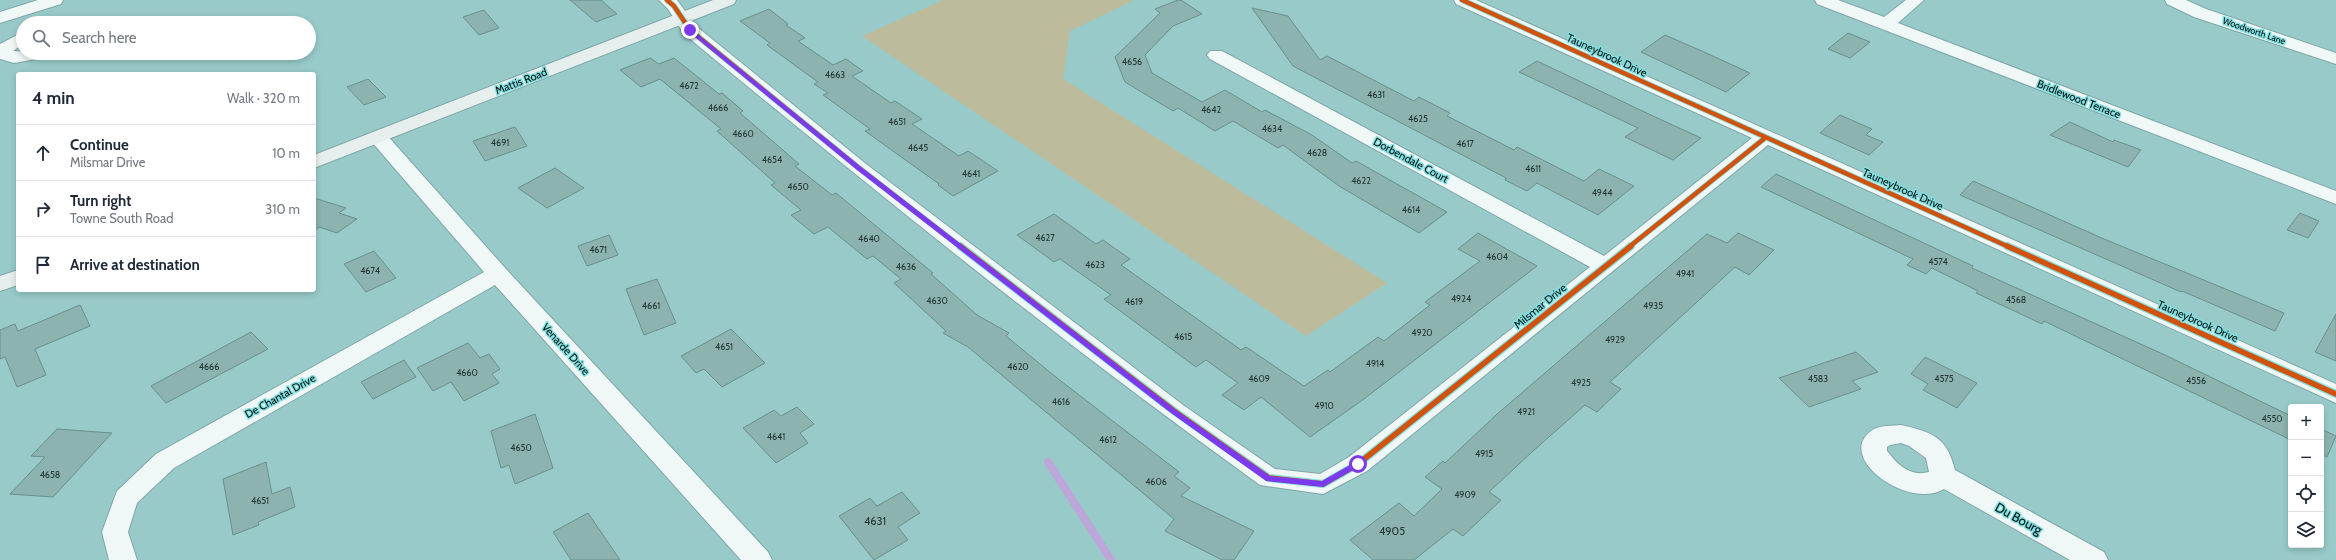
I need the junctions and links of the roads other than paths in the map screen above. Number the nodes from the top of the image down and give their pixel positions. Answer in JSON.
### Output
{"nodes":[{"id":1,"x":55,"y":0,"type":"edge"},
{"id":2,"x":667,"y":0,"type":"edge"},
{"id":3,"x":728,"y":0,"type":"edge"},
{"id":4,"x":1462,"y":0,"type":"edge"},
{"id":5,"x":1823,"y":0,"type":"edge"},
{"id":6,"x":1916,"y":0,"type":"edge"},
{"id":7,"x":2173,"y":0,"type":"edge"},
{"id":8,"x":6,"y":16,"type":"edge"},
{"id":9,"x":683,"y":18,"type":"junction"},
{"id":10,"x":16,"y":22,"type":"edge"},
{"id":11,"x":1886,"y":24,"type":"junction"},
{"id":12,"x":16,"y":40,"type":"edge"},
{"id":13,"x":1216,"y":55,"type":"dead end"},
{"id":14,"x":16,"y":58,"type":"edge"},
{"id":15,"x":2336,"y":59,"type":"edge"},
{"id":16,"x":378,"y":136,"type":"junction"},
{"id":17,"x":1765,"y":138,"type":"junction"},
{"id":18,"x":316,"y":161,"type":"edge"},
{"id":19,"x":2336,"y":198,"type":"edge"},
{"id":20,"x":1606,"y":266,"type":"junction"},
{"id":21,"x":498,"y":274,"type":"junction"},
{"id":22,"x":16,"y":278,"type":"edge"},
{"id":23,"x":0,"y":284,"type":"edge"},
{"id":24,"x":2336,"y":394,"type":"edge"},
{"id":25,"x":1943,"y":476,"type":"dead end"},
{"id":26,"x":123,"y":560,"type":"edge"},
{"id":27,"x":758,"y":560,"type":"edge"},
{"id":28,"x":2094,"y":560,"type":"edge"}],
"edges":[{"from":1,"to":8,"type":"street"},
{"from":2,"to":9,"type":"street"},
{"from":3,"to":9,"type":"main road","name":"Mattis Road"},
{"from":4,"to":17,"type":"street","name":"Tauneybrook Drive"},
{"from":5,"to":11,"type":"street","name":"Bridlewood Terrace"},
{"from":6,"to":11,"type":"street"},
{"from":7,"to":15,"type":"street","name":"Woodworth Lane"},
{"from":8,"to":10,"type":"street"},
{"from":9,"to":16,"type":"main road","name":"Mattis Road"},
{"from":9,"to":20,"type":"street","name":"Milsmar Drive"},
{"from":11,"to":19,"type":"street","name":"Bridlewood Terrace"},
{"from":12,"to":14,"type":"street"},
{"from":13,"to":20,"type":"street","name":"Dorbendale Court"},
{"from":16,"to":18,"type":"main road","name":"Mattis Road"},
{"from":16,"to":21,"type":"street","name":"Venarde Drive"},
{"from":17,"to":20,"type":"street","name":"Milsmar Drive"},
{"from":17,"to":24,"type":"street","name":"Tauneybrook Drive"},
{"from":21,"to":26,"type":"street","name":"De Chantal Drive"},
{"from":21,"to":27,"type":"street","name":"Venarde Drive"},
{"from":22,"to":23,"type":"main road"},
{"from":25,"to":28,"type":"street","name":"Du Bourg"}]}
